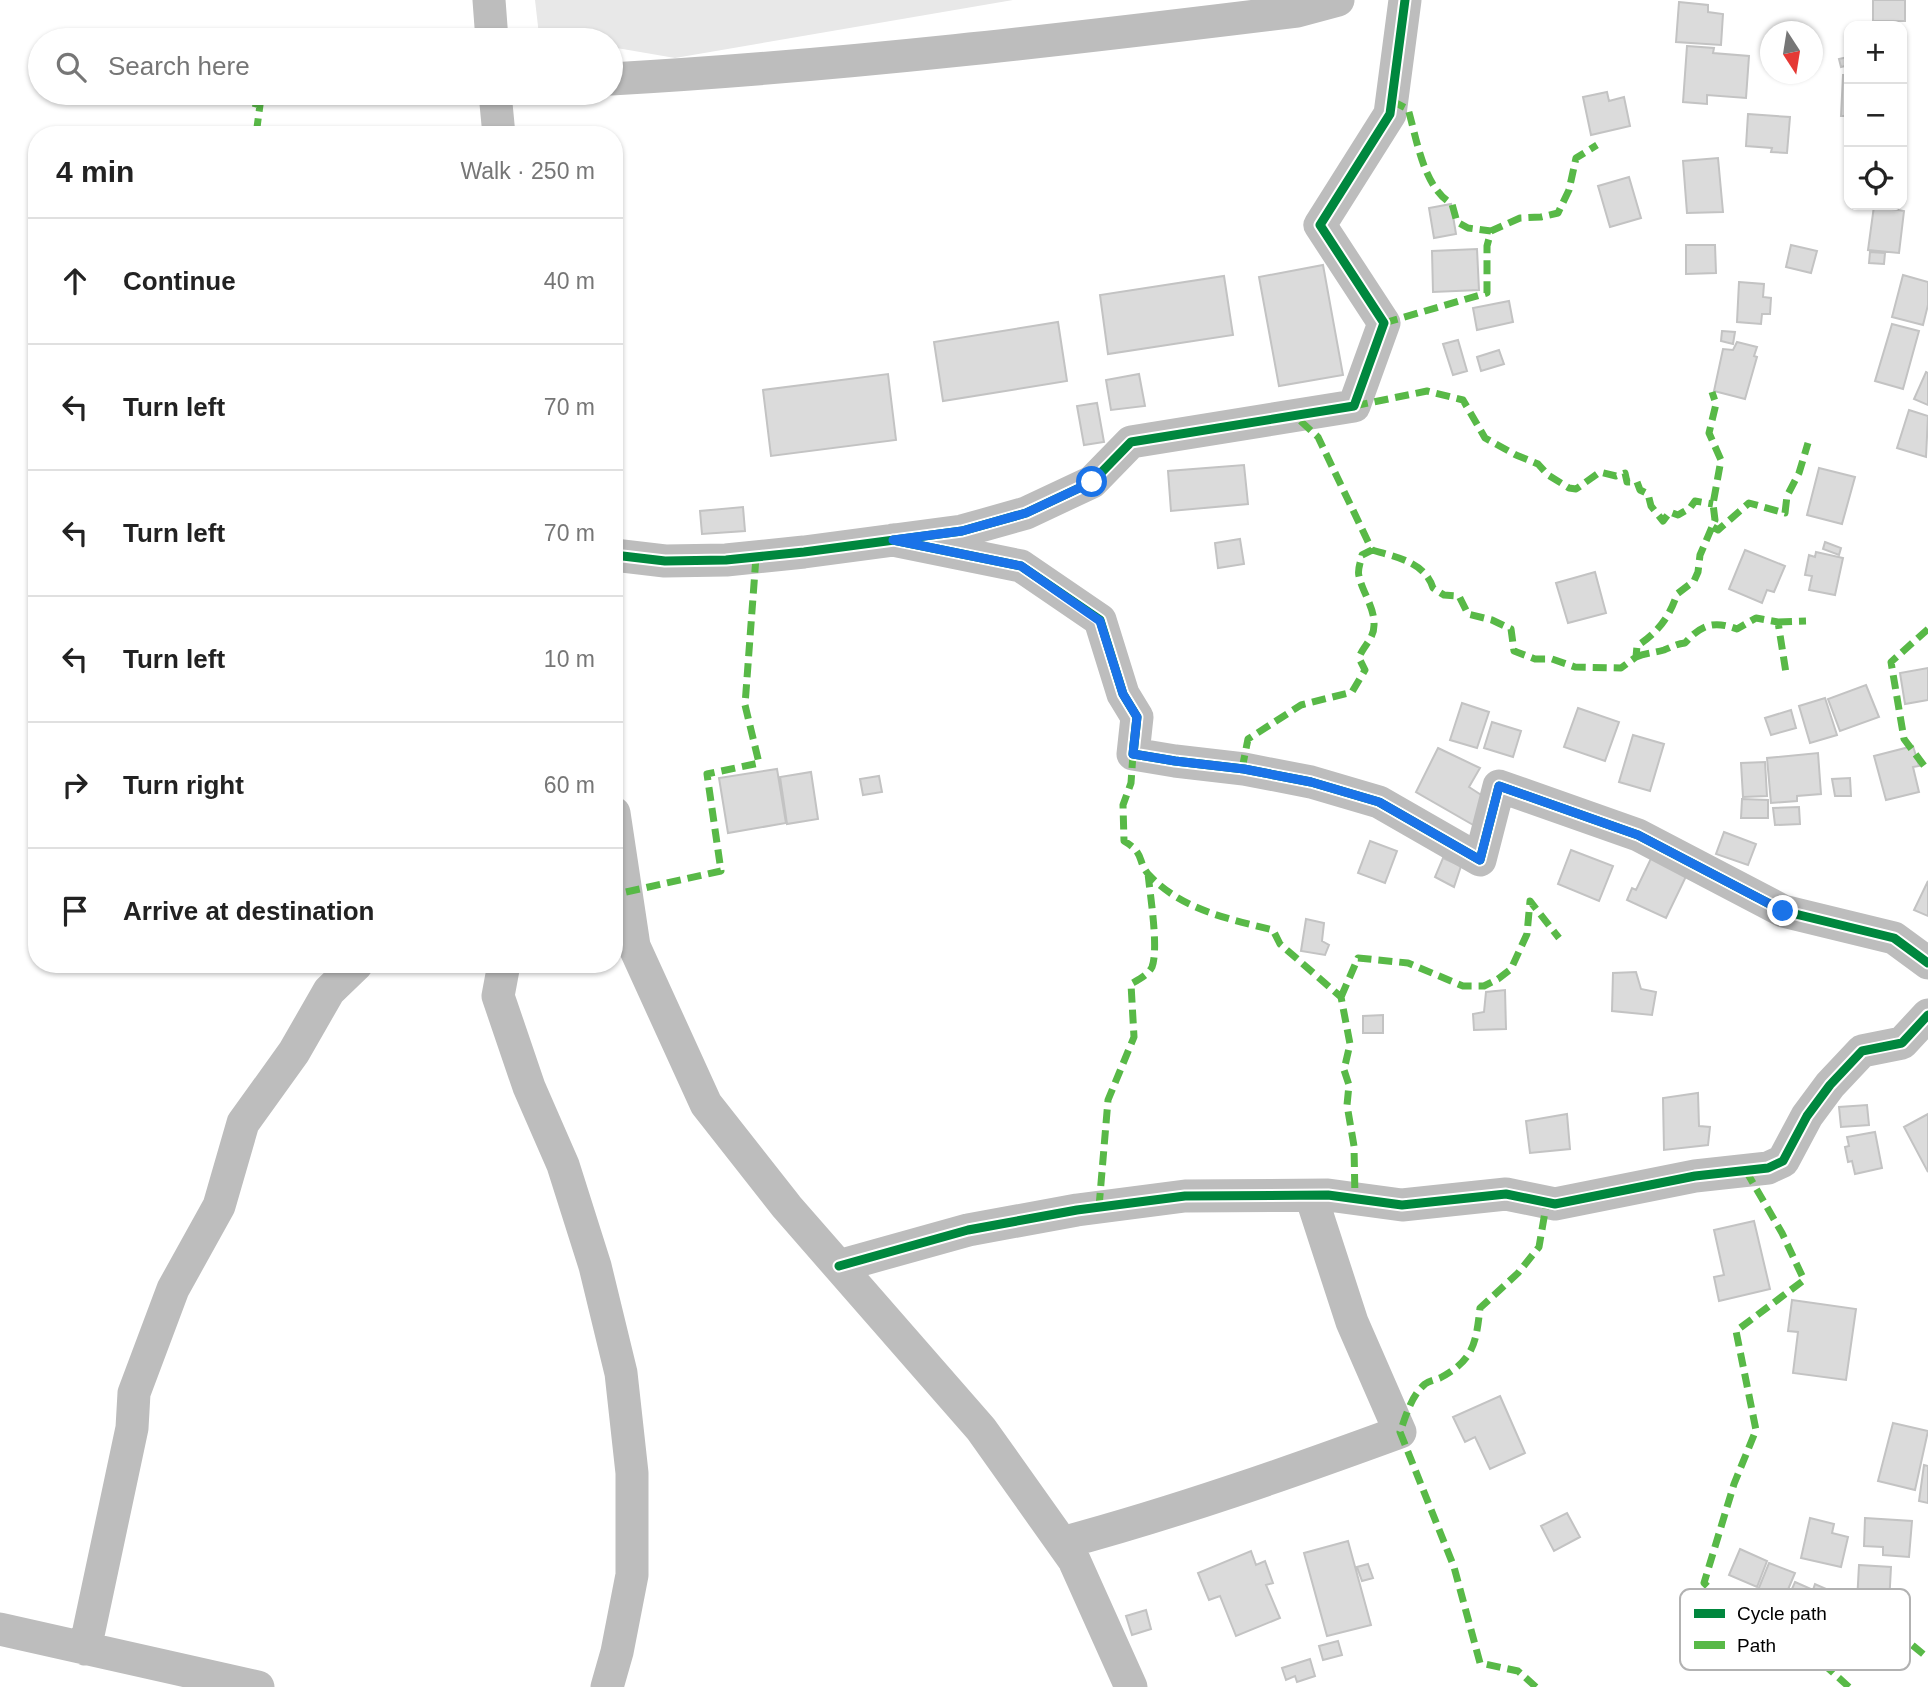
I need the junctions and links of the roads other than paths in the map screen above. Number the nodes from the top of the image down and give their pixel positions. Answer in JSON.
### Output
{"nodes":[{"id":1,"x":489,"y":0,"type":"edge"},
{"id":2,"x":1338,"y":0,"type":"edge"},
{"id":3,"x":1405,"y":0,"type":"edge"},
{"id":4,"x":491,"y":28,"type":"edge"},
{"id":5,"x":623,"y":78,"type":"edge"},
{"id":6,"x":496,"y":105,"type":"edge"},
{"id":7,"x":498,"y":126,"type":"edge"},
{"id":8,"x":893,"y":540,"type":"junction"},
{"id":9,"x":623,"y":556,"type":"edge"},
{"id":10,"x":623,"y":873,"type":"edge"},
{"id":11,"x":1928,"y":963,"type":"edge"},
{"id":12,"x":348,"y":973,"type":"edge"},
{"id":13,"x":502,"y":973,"type":"edge"},
{"id":14,"x":1928,"y":1015,"type":"edge"},
{"id":15,"x":1311,"y":1195,"type":"junction"},
{"id":16,"x":839,"y":1266,"type":"junction"},
{"id":17,"x":1062,"y":1543,"type":"junction"},
{"id":18,"x":0,"y":1629,"type":"edge"},
{"id":19,"x":85,"y":1649,"type":"junction"},
{"id":20,"x":258,"y":1687,"type":"edge"},
{"id":21,"x":607,"y":1687,"type":"edge"},
{"id":22,"x":1130,"y":1687,"type":"edge"}],
"edges":[{"from":1,"to":4,"type":"street"},
{"from":2,"to":5,"type":"street"},
{"from":3,"to":8,"type":"street"},
{"from":6,"to":7,"type":"street"},
{"from":8,"to":9,"type":"street"},
{"from":8,"to":11,"type":"street"},
{"from":10,"to":16,"type":"street"},
{"from":12,"to":19,"type":"street"},
{"from":13,"to":21,"type":"street"},
{"from":14,"to":15,"type":"street"},
{"from":15,"to":16,"type":"street"},
{"from":15,"to":17,"type":"street"},
{"from":16,"to":17,"type":"street"},
{"from":17,"to":22,"type":"street"},
{"from":18,"to":19,"type":"street"},
{"from":19,"to":20,"type":"street"}]}
